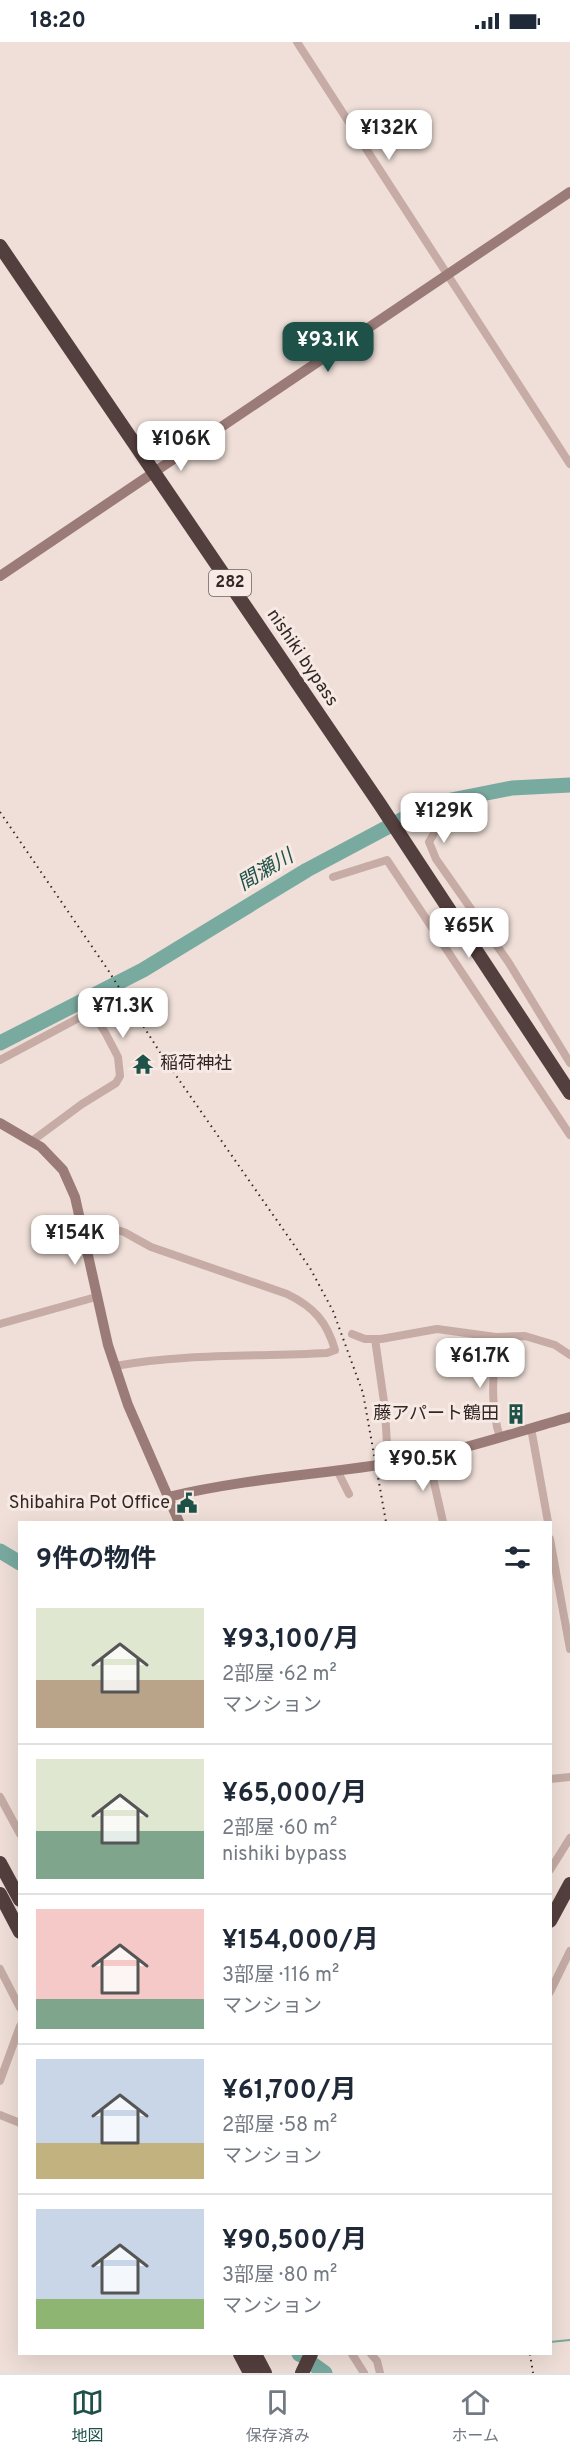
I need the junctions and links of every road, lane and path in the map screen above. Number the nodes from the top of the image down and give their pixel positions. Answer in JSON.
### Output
{"nodes":[{"id":1,"x":297,"y":42,"type":"edge"},
{"id":2,"x":570,"y":192,"type":"edge"},
{"id":3,"x":0,"y":246,"type":"edge"},
{"id":4,"x":447,"y":275,"type":"junction"},
{"id":5,"x":570,"y":464,"type":"edge"},
{"id":6,"x":154,"y":473,"type":"junction"},
{"id":7,"x":0,"y":576,"type":"edge"},
{"id":8,"x":444,"y":816,"type":"dead end"},
{"id":9,"x":333,"y":878,"type":"dead end"},
{"id":10,"x":0,"y":1060,"type":"edge"},
{"id":11,"x":570,"y":1063,"type":"edge"},
{"id":12,"x":570,"y":1093,"type":"edge"},
{"id":13,"x":0,"y":1123,"type":"edge"},
{"id":14,"x":570,"y":1135,"type":"edge"},
{"id":15,"x":32,"y":1141,"type":"junction"},
{"id":16,"x":80,"y":1219,"type":"junction"},
{"id":17,"x":96,"y":1297,"type":"junction"},
{"id":18,"x":0,"y":1324,"type":"edge"},
{"id":19,"x":352,"y":1334,"type":"dead end"},
{"id":20,"x":496,"y":1337,"type":"junction"},
{"id":21,"x":375,"y":1339,"type":"junction"},
{"id":22,"x":570,"y":1355,"type":"edge"},
{"id":23,"x":115,"y":1366,"type":"junction"},
{"id":24,"x":570,"y":1417,"type":"edge"},
{"id":25,"x":531,"y":1428,"type":"junction"},
{"id":26,"x":500,"y":1437,"type":"junction"},
{"id":27,"x":428,"y":1456,"type":"junction"},
{"id":28,"x":388,"y":1463,"type":"junction"},
{"id":29,"x":337,"y":1470,"type":"junction"},
{"id":30,"x":349,"y":1494,"type":"dead end"},
{"id":31,"x":168,"y":1497,"type":"junction"},
{"id":32,"x":179,"y":1521,"type":"edge"},
{"id":33,"x":443,"y":1521,"type":"edge"},
{"id":34,"x":548,"y":1521,"type":"edge"},
{"id":35,"x":552,"y":1550,"type":"edge"},
{"id":36,"x":570,"y":1649,"type":"edge"},
{"id":37,"x":570,"y":1777,"type":"edge"},
{"id":38,"x":552,"y":1779,"type":"edge"},
{"id":39,"x":0,"y":1797,"type":"edge"},
{"id":40,"x":18,"y":1830,"type":"edge"},
{"id":41,"x":570,"y":1838,"type":"edge"},
{"id":42,"x":0,"y":1863,"type":"edge"},
{"id":43,"x":552,"y":1867,"type":"edge"},
{"id":44,"x":570,"y":1884,"type":"edge"},
{"id":45,"x":0,"y":1894,"type":"edge"},
{"id":46,"x":18,"y":1896,"type":"edge"},
{"id":47,"x":552,"y":1917,"type":"edge"},
{"id":48,"x":18,"y":1928,"type":"edge"},
{"id":49,"x":570,"y":1951,"type":"edge"},
{"id":50,"x":0,"y":1969,"type":"edge"},
{"id":51,"x":552,"y":1988,"type":"edge"},
{"id":52,"x":18,"y":2004,"type":"edge"},
{"id":53,"x":18,"y":2031,"type":"edge"},
{"id":54,"x":0,"y":2047,"type":"edge"},
{"id":55,"x":10,"y":2051,"type":"junction"},
{"id":56,"x":0,"y":2081,"type":"edge"},
{"id":57,"x":0,"y":2115,"type":"edge"},
{"id":58,"x":18,"y":2122,"type":"edge"},
{"id":59,"x":241,"y":2355,"type":"edge"},
{"id":60,"x":256,"y":2355,"type":"edge"},
{"id":61,"x":311,"y":2355,"type":"edge"},
{"id":62,"x":353,"y":2355,"type":"edge"},
{"id":63,"x":372,"y":2355,"type":"edge"},
{"id":64,"x":250,"y":2373,"type":"edge"},
{"id":65,"x":265,"y":2373,"type":"edge"},
{"id":66,"x":302,"y":2373,"type":"edge"},
{"id":67,"x":364,"y":2373,"type":"edge"},
{"id":68,"x":380,"y":2373,"type":"edge"}],
"edges":[{"from":1,"to":4,"type":"street"},
{"from":2,"to":4,"type":"street"},
{"from":3,"to":6,"type":"highway","name":"nishiki bypass","number":"282"},
{"from":4,"to":5,"type":"street"},
{"from":4,"to":6,"type":"street"},
{"from":6,"to":7,"type":"street"},
{"from":6,"to":12,"type":"highway","name":"nishiki bypass","number":"282"},
{"from":8,"to":11,"type":"street"},
{"from":9,"to":14,"type":"street"},
{"from":10,"to":15,"type":"street"},
{"from":13,"to":15,"type":"street"},
{"from":15,"to":16,"type":"street"},
{"from":16,"to":17,"type":"street"},
{"from":16,"to":23,"type":"street"},
{"from":17,"to":18,"type":"street"},
{"from":17,"to":23,"type":"street"},
{"from":19,"to":21,"type":"street"},
{"from":20,"to":21,"type":"street"},
{"from":20,"to":22,"type":"street"},
{"from":20,"to":26,"type":"street"},
{"from":21,"to":28,"type":"street"},
{"from":23,"to":31,"type":"street"},
{"from":24,"to":25,"type":"street"},
{"from":25,"to":26,"type":"street"},
{"from":25,"to":34,"type":"street"},
{"from":26,"to":27,"type":"street"},
{"from":27,"to":28,"type":"street"},
{"from":27,"to":33,"type":"street"},
{"from":28,"to":29,"type":"street"},
{"from":29,"to":30,"type":"street"},
{"from":29,"to":31,"type":"street"},
{"from":31,"to":32,"type":"street"},
{"from":35,"to":36,"type":"street"},
{"from":37,"to":38,"type":"street"},
{"from":39,"to":40,"type":"street"},
{"from":41,"to":43,"type":"street"},
{"from":42,"to":46,"type":"highway"},
{"from":44,"to":47,"type":"highway"},
{"from":45,"to":48,"type":"highway"},
{"from":49,"to":51,"type":"street"},
{"from":50,"to":52,"type":"street"},
{"from":53,"to":55,"type":"street"},
{"from":54,"to":55,"type":"street"},
{"from":55,"to":56,"type":"street"},
{"from":57,"to":58,"type":"street"},
{"from":59,"to":64,"type":"highway"},
{"from":60,"to":65,"type":"highway"},
{"from":61,"to":66,"type":"highway"},
{"from":62,"to":67,"type":"street"},
{"from":63,"to":68,"type":"street"}]}
